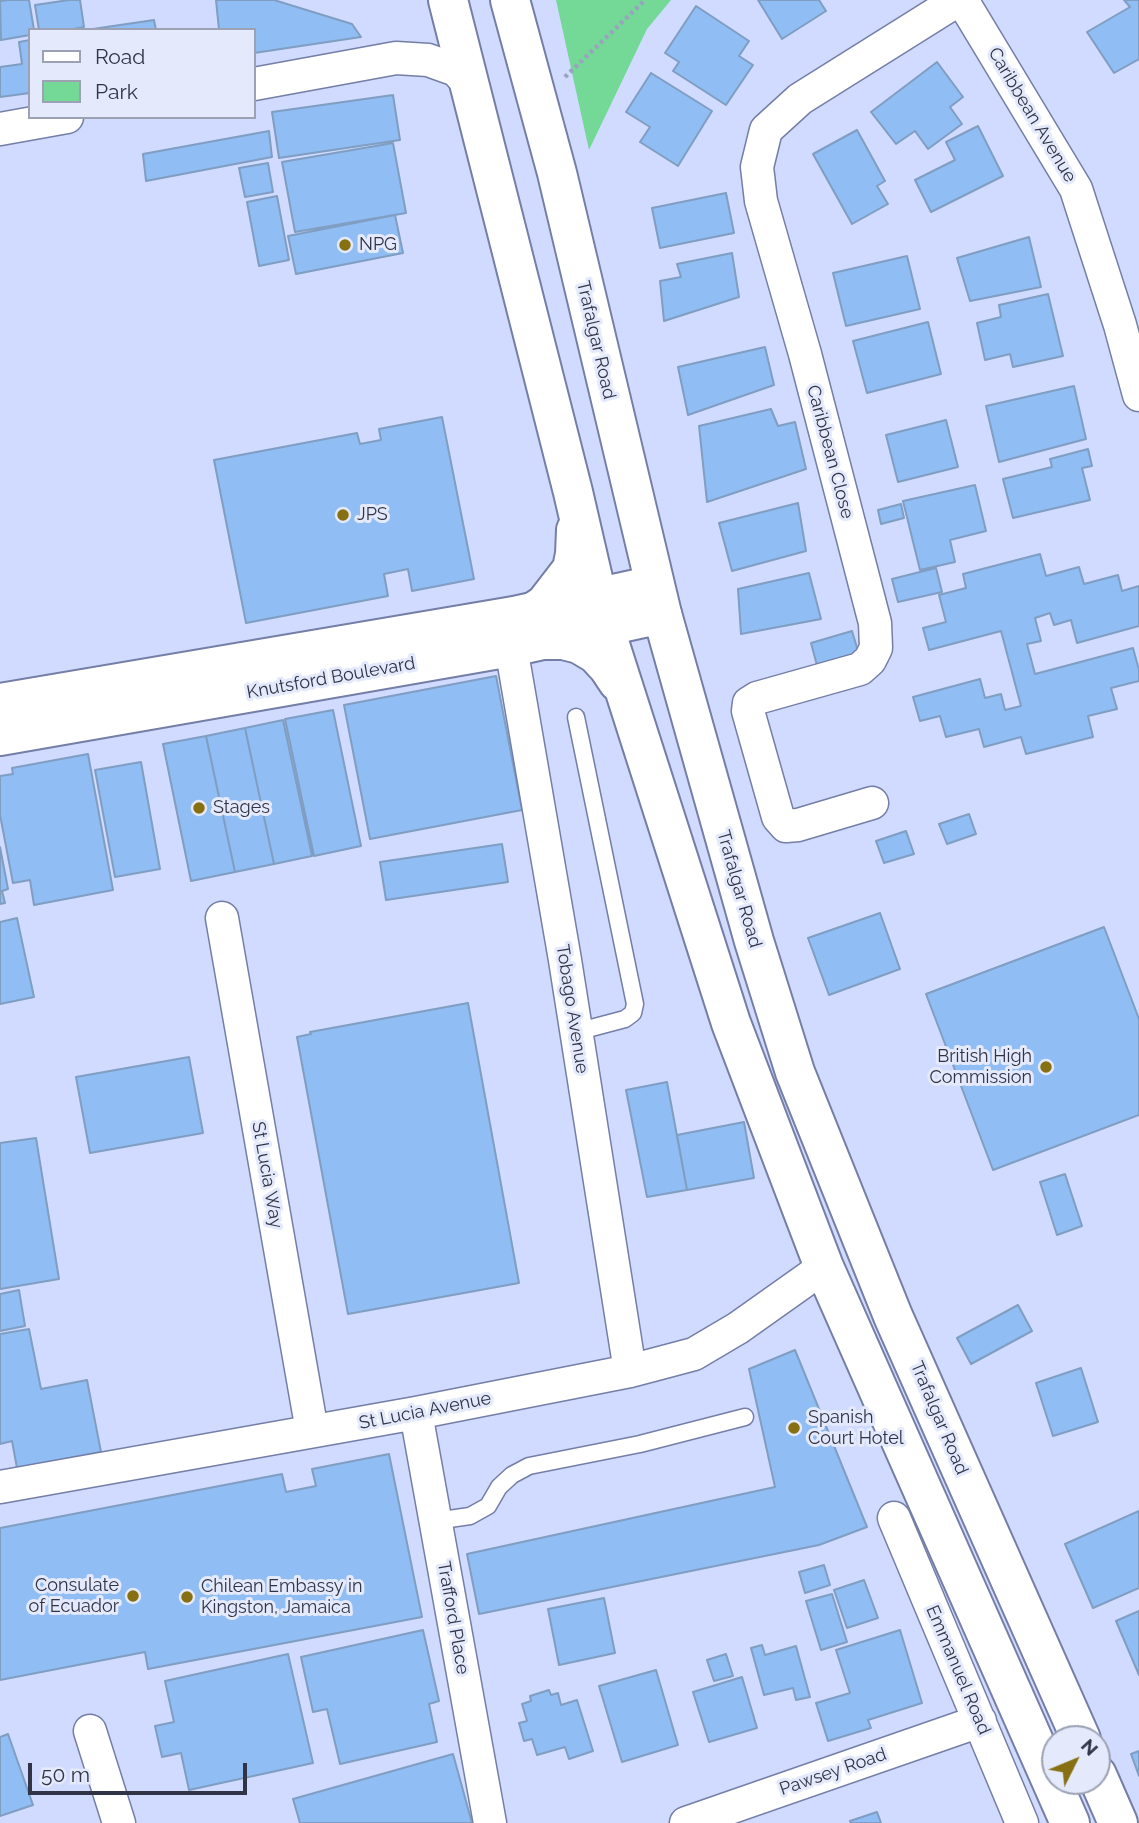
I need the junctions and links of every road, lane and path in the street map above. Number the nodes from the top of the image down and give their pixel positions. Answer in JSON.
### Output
{"nodes":[{"id":1,"x":448,"y":0,"type":"edge"},
{"id":2,"x":510,"y":0,"type":"edge"},
{"id":3,"x":645,"y":0,"type":"edge"},
{"id":4,"x":960,"y":0,"type":"edge"},
{"id":5,"x":256,"y":84,"type":"edge"},
{"id":6,"x":470,"y":84,"type":"junction"},
{"id":7,"x":537,"y":100,"type":"junction"},
{"id":8,"x":56,"y":119,"type":"edge"},
{"id":9,"x":0,"y":129,"type":"edge"},
{"id":10,"x":1139,"y":395,"type":"edge"},
{"id":11,"x":573,"y":492,"type":"junction"},
{"id":12,"x":658,"y":599,"type":"junction"},
{"id":13,"x":600,"y":613,"type":"junction"},
{"id":14,"x":528,"y":633,"type":"junction"},
{"id":15,"x":623,"y":693,"type":"junction"},
{"id":16,"x":0,"y":703,"type":"edge"},
{"id":17,"x":576,"y":717,"type":"dead end"},
{"id":18,"x":0,"y":736,"type":"edge"},
{"id":19,"x":872,"y":803,"type":"dead end"},
{"id":20,"x":222,"y":918,"type":"dead end"},
{"id":21,"x":576,"y":1032,"type":"junction"},
{"id":22,"x":824,"y":1268,"type":"junction"},
{"id":23,"x":630,"y":1371,"type":"junction"},
{"id":24,"x":416,"y":1413,"type":"junction"},
{"id":25,"x":745,"y":1417,"type":"dead end"},
{"id":26,"x":312,"y":1432,"type":"junction"},
{"id":27,"x":0,"y":1487,"type":"edge"},
{"id":28,"x":894,"y":1518,"type":"dead end"},
{"id":29,"x":435,"y":1521,"type":"junction"},
{"id":30,"x":980,"y":1721,"type":"junction"},
{"id":31,"x":1075,"y":1725,"type":"edge"},
{"id":32,"x":90,"y":1731,"type":"dead end"},
{"id":33,"x":1106,"y":1795,"type":"edge"},
{"id":34,"x":119,"y":1823,"type":"edge"},
{"id":35,"x":490,"y":1823,"type":"edge"},
{"id":36,"x":686,"y":1823,"type":"edge"},
{"id":37,"x":1021,"y":1823,"type":"edge"},
{"id":38,"x":1070,"y":1823,"type":"edge"},
{"id":39,"x":1118,"y":1823,"type":"edge"}],
"edges":[{"from":1,"to":6,"type":"main road"},
{"from":2,"to":7,"type":"main road","name":"Trafalgar Road"},
{"from":3,"to":7,"type":"path"},
{"from":4,"to":10,"type":"street","name":"Caribbean Avenue"},
{"from":4,"to":19,"type":"street","name":"Caribbean Close"},
{"from":5,"to":6,"type":"street"},
{"from":6,"to":11,"type":"main road"},
{"from":7,"to":12,"type":"main road","name":"Trafalgar Road"},
{"from":8,"to":9,"type":"street"},
{"from":11,"to":13,"type":"main road"},
{"from":11,"to":14,"type":"main road"},
{"from":12,"to":13,"type":"main road","name":"Knutsford Boulevard"},
{"from":12,"to":31,"type":"main road","name":"Trafalgar Road"},
{"from":13,"to":14,"type":"main road","name":"Knutsford Boulevard"},
{"from":13,"to":15,"type":"main road"},
{"from":14,"to":15,"type":"main road"},
{"from":14,"to":16,"type":"main road","name":"Knutsford Boulevard"},
{"from":14,"to":18,"type":"main road","name":"Knutsford Boulevard"},
{"from":14,"to":21,"type":"street","name":"Tobago Avenue"},
{"from":15,"to":22,"type":"main road"},
{"from":17,"to":21,"type":"lane"},
{"from":20,"to":26,"type":"street","name":"St Lucia Way"},
{"from":21,"to":23,"type":"street","name":"Tobago Avenue"},
{"from":22,"to":23,"type":"street","name":"St Lucia Avenue"},
{"from":22,"to":38,"type":"main road"},
{"from":23,"to":24,"type":"street","name":"St Lucia Avenue"},
{"from":24,"to":26,"type":"street","name":"St Lucia Avenue"},
{"from":24,"to":29,"type":"street","name":"Trafford Place"},
{"from":25,"to":29,"type":"lane"},
{"from":26,"to":27,"type":"street","name":"St Lucia Avenue"},
{"from":28,"to":30,"type":"street","name":"Emmanuel Road"},
{"from":29,"to":35,"type":"street","name":"Trafford Place"},
{"from":30,"to":36,"type":"street","name":"Pawsey Road"},
{"from":30,"to":37,"type":"street","name":"Emmanuel Road"},
{"from":32,"to":34,"type":"street"},
{"from":33,"to":39,"type":"main road"}]}
